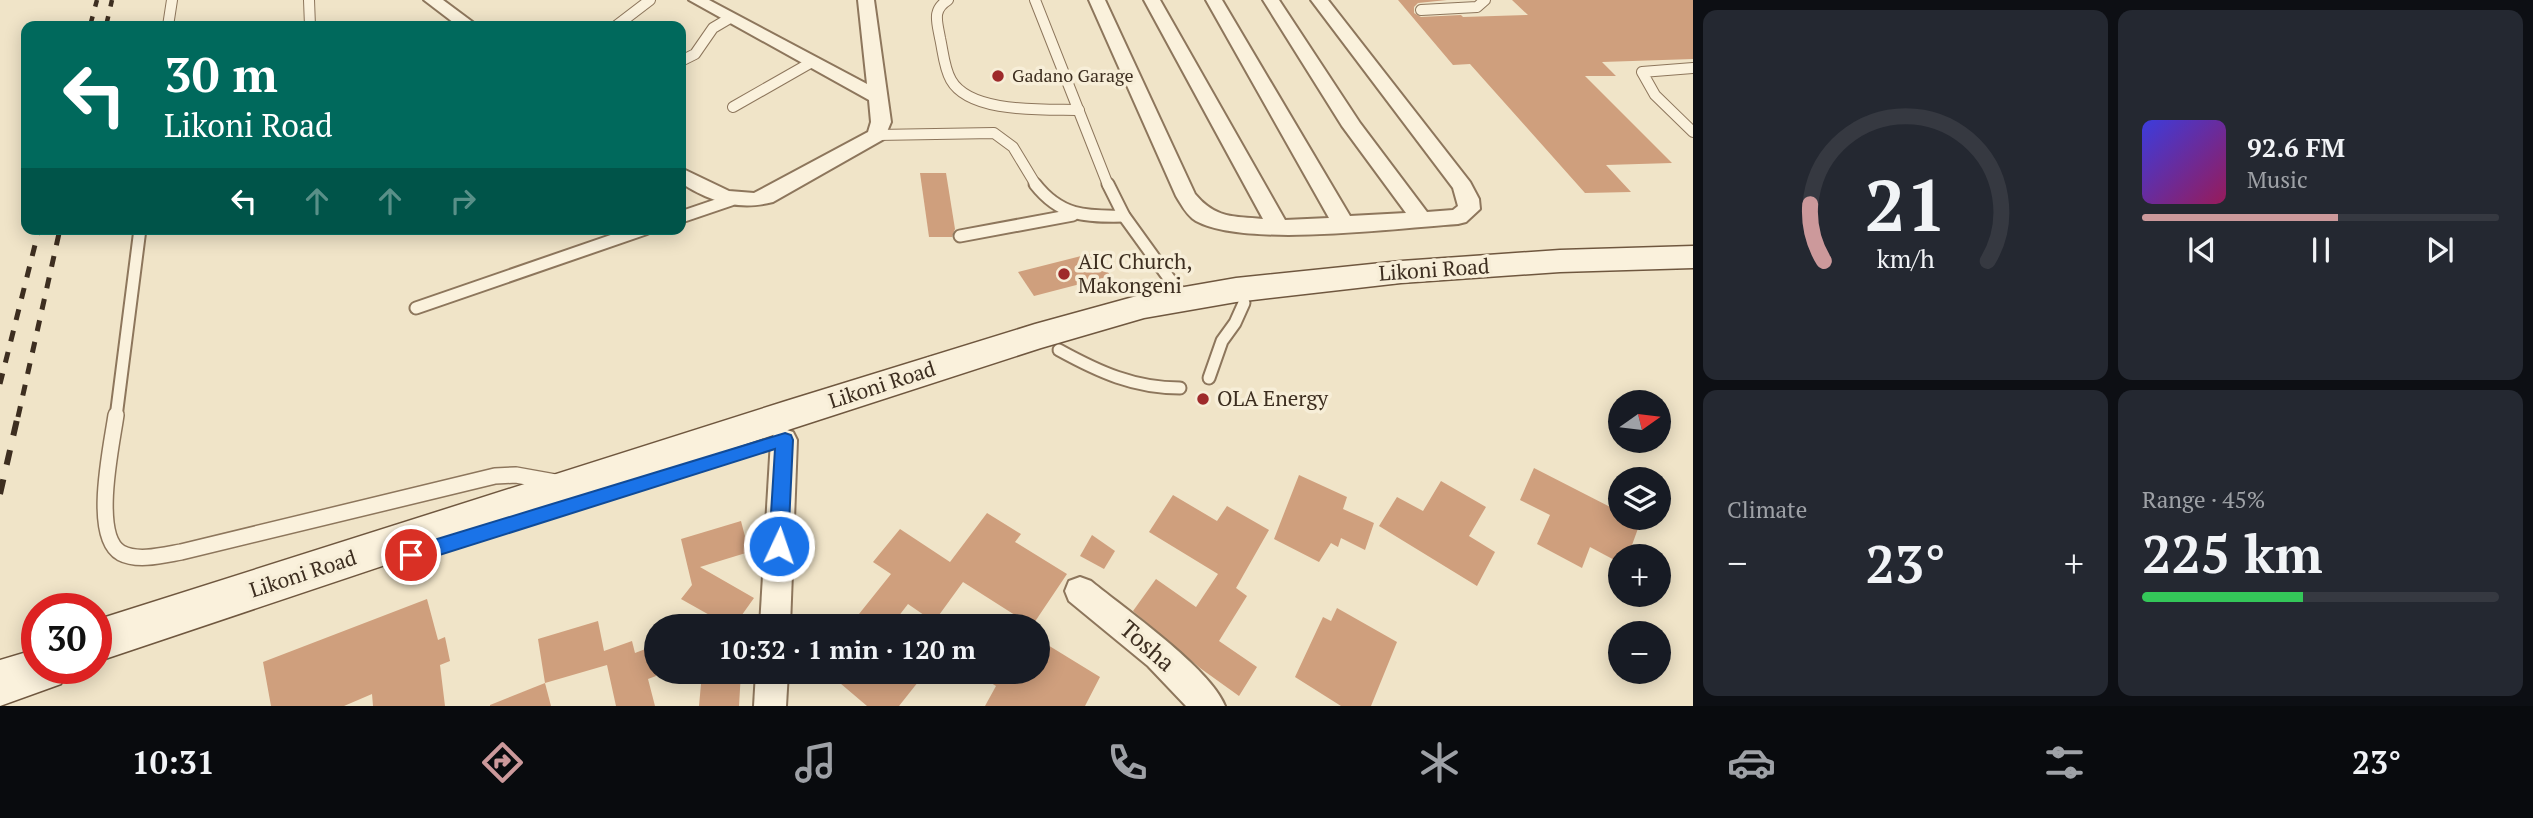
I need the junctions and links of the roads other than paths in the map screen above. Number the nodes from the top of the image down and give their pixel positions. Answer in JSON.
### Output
{"nodes":[{"id":1,"x":172,"y":0,"type":"edge"},
{"id":2,"x":309,"y":0,"type":"edge"},
{"id":3,"x":432,"y":0,"type":"edge"},
{"id":4,"x":650,"y":0,"type":"edge"},
{"id":5,"x":697,"y":0,"type":"edge"},
{"id":6,"x":866,"y":0,"type":"edge"},
{"id":7,"x":948,"y":0,"type":"edge"},
{"id":8,"x":1035,"y":0,"type":"edge"},
{"id":9,"x":1097,"y":0,"type":"edge"},
{"id":10,"x":1152,"y":0,"type":"edge"},
{"id":11,"x":1214,"y":0,"type":"edge"},
{"id":12,"x":1271,"y":0,"type":"edge"},
{"id":13,"x":1319,"y":0,"type":"edge"},
{"id":14,"x":1485,"y":0,"type":"edge"},
{"id":15,"x":1421,"y":10,"type":"dead end"},
{"id":16,"x":730,"y":18,"type":"junction"},
{"id":17,"x":170,"y":21,"type":"edge"},
{"id":18,"x":310,"y":21,"type":"edge"},
{"id":19,"x":462,"y":21,"type":"edge"},
{"id":20,"x":623,"y":21,"type":"edge"},
{"id":21,"x":686,"y":58,"type":"edge"},
{"id":22,"x":811,"y":62,"type":"junction"},
{"id":23,"x":1693,"y":68,"type":"edge"},
{"id":24,"x":877,"y":97,"type":"junction"},
{"id":25,"x":733,"y":107,"type":"dead end"},
{"id":26,"x":1079,"y":110,"type":"junction"},
{"id":27,"x":1693,"y":132,"type":"edge"},
{"id":28,"x":877,"y":135,"type":"junction"},
{"id":29,"x":686,"y":177,"type":"edge"},
{"id":30,"x":731,"y":200,"type":"junction"},
{"id":31,"x":686,"y":215,"type":"edge"},
{"id":32,"x":1073,"y":215,"type":"junction"},
{"id":33,"x":1124,"y":216,"type":"junction"},
{"id":34,"x":1422,"y":220,"type":"junction"},
{"id":35,"x":1343,"y":223,"type":"junction"},
{"id":36,"x":1279,"y":228,"type":"junction"},
{"id":37,"x":139,"y":235,"type":"edge"},
{"id":38,"x":628,"y":235,"type":"edge"},
{"id":39,"x":960,"y":236,"type":"dead end"},
{"id":40,"x":1693,"y":257,"type":"edge"},
{"id":41,"x":1693,"y":265,"type":"edge"},
{"id":42,"x":1184,"y":299,"type":"junction"},
{"id":43,"x":1244,"y":303,"type":"junction"},
{"id":44,"x":416,"y":308,"type":"dead end"},
{"id":45,"x":1059,"y":350,"type":"junction"},
{"id":46,"x":1209,"y":378,"type":"dead end"},
{"id":47,"x":1180,"y":388,"type":"dead end"},
{"id":48,"x":785,"y":440,"type":"junction"},
{"id":49,"x":568,"y":485,"type":"junction"},
{"id":50,"x":1080,"y":591,"type":"dead end"},
{"id":51,"x":776,"y":614,"type":"edge"},
{"id":52,"x":112,"y":636,"type":"edge"},
{"id":53,"x":112,"y":647,"type":"edge"},
{"id":54,"x":21,"y":665,"type":"edge"},
{"id":55,"x":0,"y":672,"type":"edge"},
{"id":56,"x":21,"y":676,"type":"edge"},
{"id":57,"x":0,"y":683,"type":"edge"},
{"id":58,"x":771,"y":684,"type":"edge"},
{"id":59,"x":770,"y":706,"type":"edge"},
{"id":60,"x":1209,"y":706,"type":"edge"}],
"edges":[{"from":1,"to":17,"type":"lane"},
{"from":2,"to":18,"type":"lane"},
{"from":3,"to":19,"type":"street"},
{"from":4,"to":20,"type":"lane"},
{"from":5,"to":16,"type":"street"},
{"from":6,"to":24,"type":"street"},
{"from":7,"to":26,"type":"lane"},
{"from":8,"to":26,"type":"lane"},
{"from":9,"to":36,"type":"street"},
{"from":10,"to":36,"type":"street"},
{"from":11,"to":35,"type":"street"},
{"from":12,"to":34,"type":"street"},
{"from":13,"to":34,"type":"street"},
{"from":14,"to":15,"type":"lane"},
{"from":16,"to":21,"type":"lane"},
{"from":16,"to":22,"type":"street"},
{"from":22,"to":24,"type":"street"},
{"from":22,"to":25,"type":"lane"},
{"from":23,"to":27,"type":"lane"},
{"from":24,"to":28,"type":"street"},
{"from":26,"to":33,"type":"lane"},
{"from":28,"to":30,"type":"street"},
{"from":28,"to":32,"type":"lane"},
{"from":29,"to":30,"type":"street"},
{"from":30,"to":31,"type":"lane"},
{"from":32,"to":33,"type":"lane"},
{"from":32,"to":39,"type":"lane"},
{"from":33,"to":42,"type":"lane"},
{"from":34,"to":35,"type":"street"},
{"from":35,"to":36,"type":"street"},
{"from":37,"to":49,"type":"lane"},
{"from":38,"to":44,"type":"lane"},
{"from":40,"to":42,"type":"street","name":"Likoni Road"},
{"from":41,"to":43,"type":"street","name":"Likoni Road"},
{"from":42,"to":49,"type":"street","name":"Likoni Road"},
{"from":43,"to":45,"type":"street","name":"Likoni Road"},
{"from":43,"to":46,"type":"lane"},
{"from":45,"to":47,"type":"lane"},
{"from":45,"to":48,"type":"street","name":"Likoni Road"},
{"from":48,"to":51,"type":"street"},
{"from":48,"to":53,"type":"street","name":"Likoni Road"},
{"from":49,"to":52,"type":"street","name":"Likoni Road"},
{"from":50,"to":60,"type":"street","name":"Tosha"},
{"from":54,"to":55,"type":"street"},
{"from":56,"to":57,"type":"street"},
{"from":58,"to":59,"type":"street"}]}
